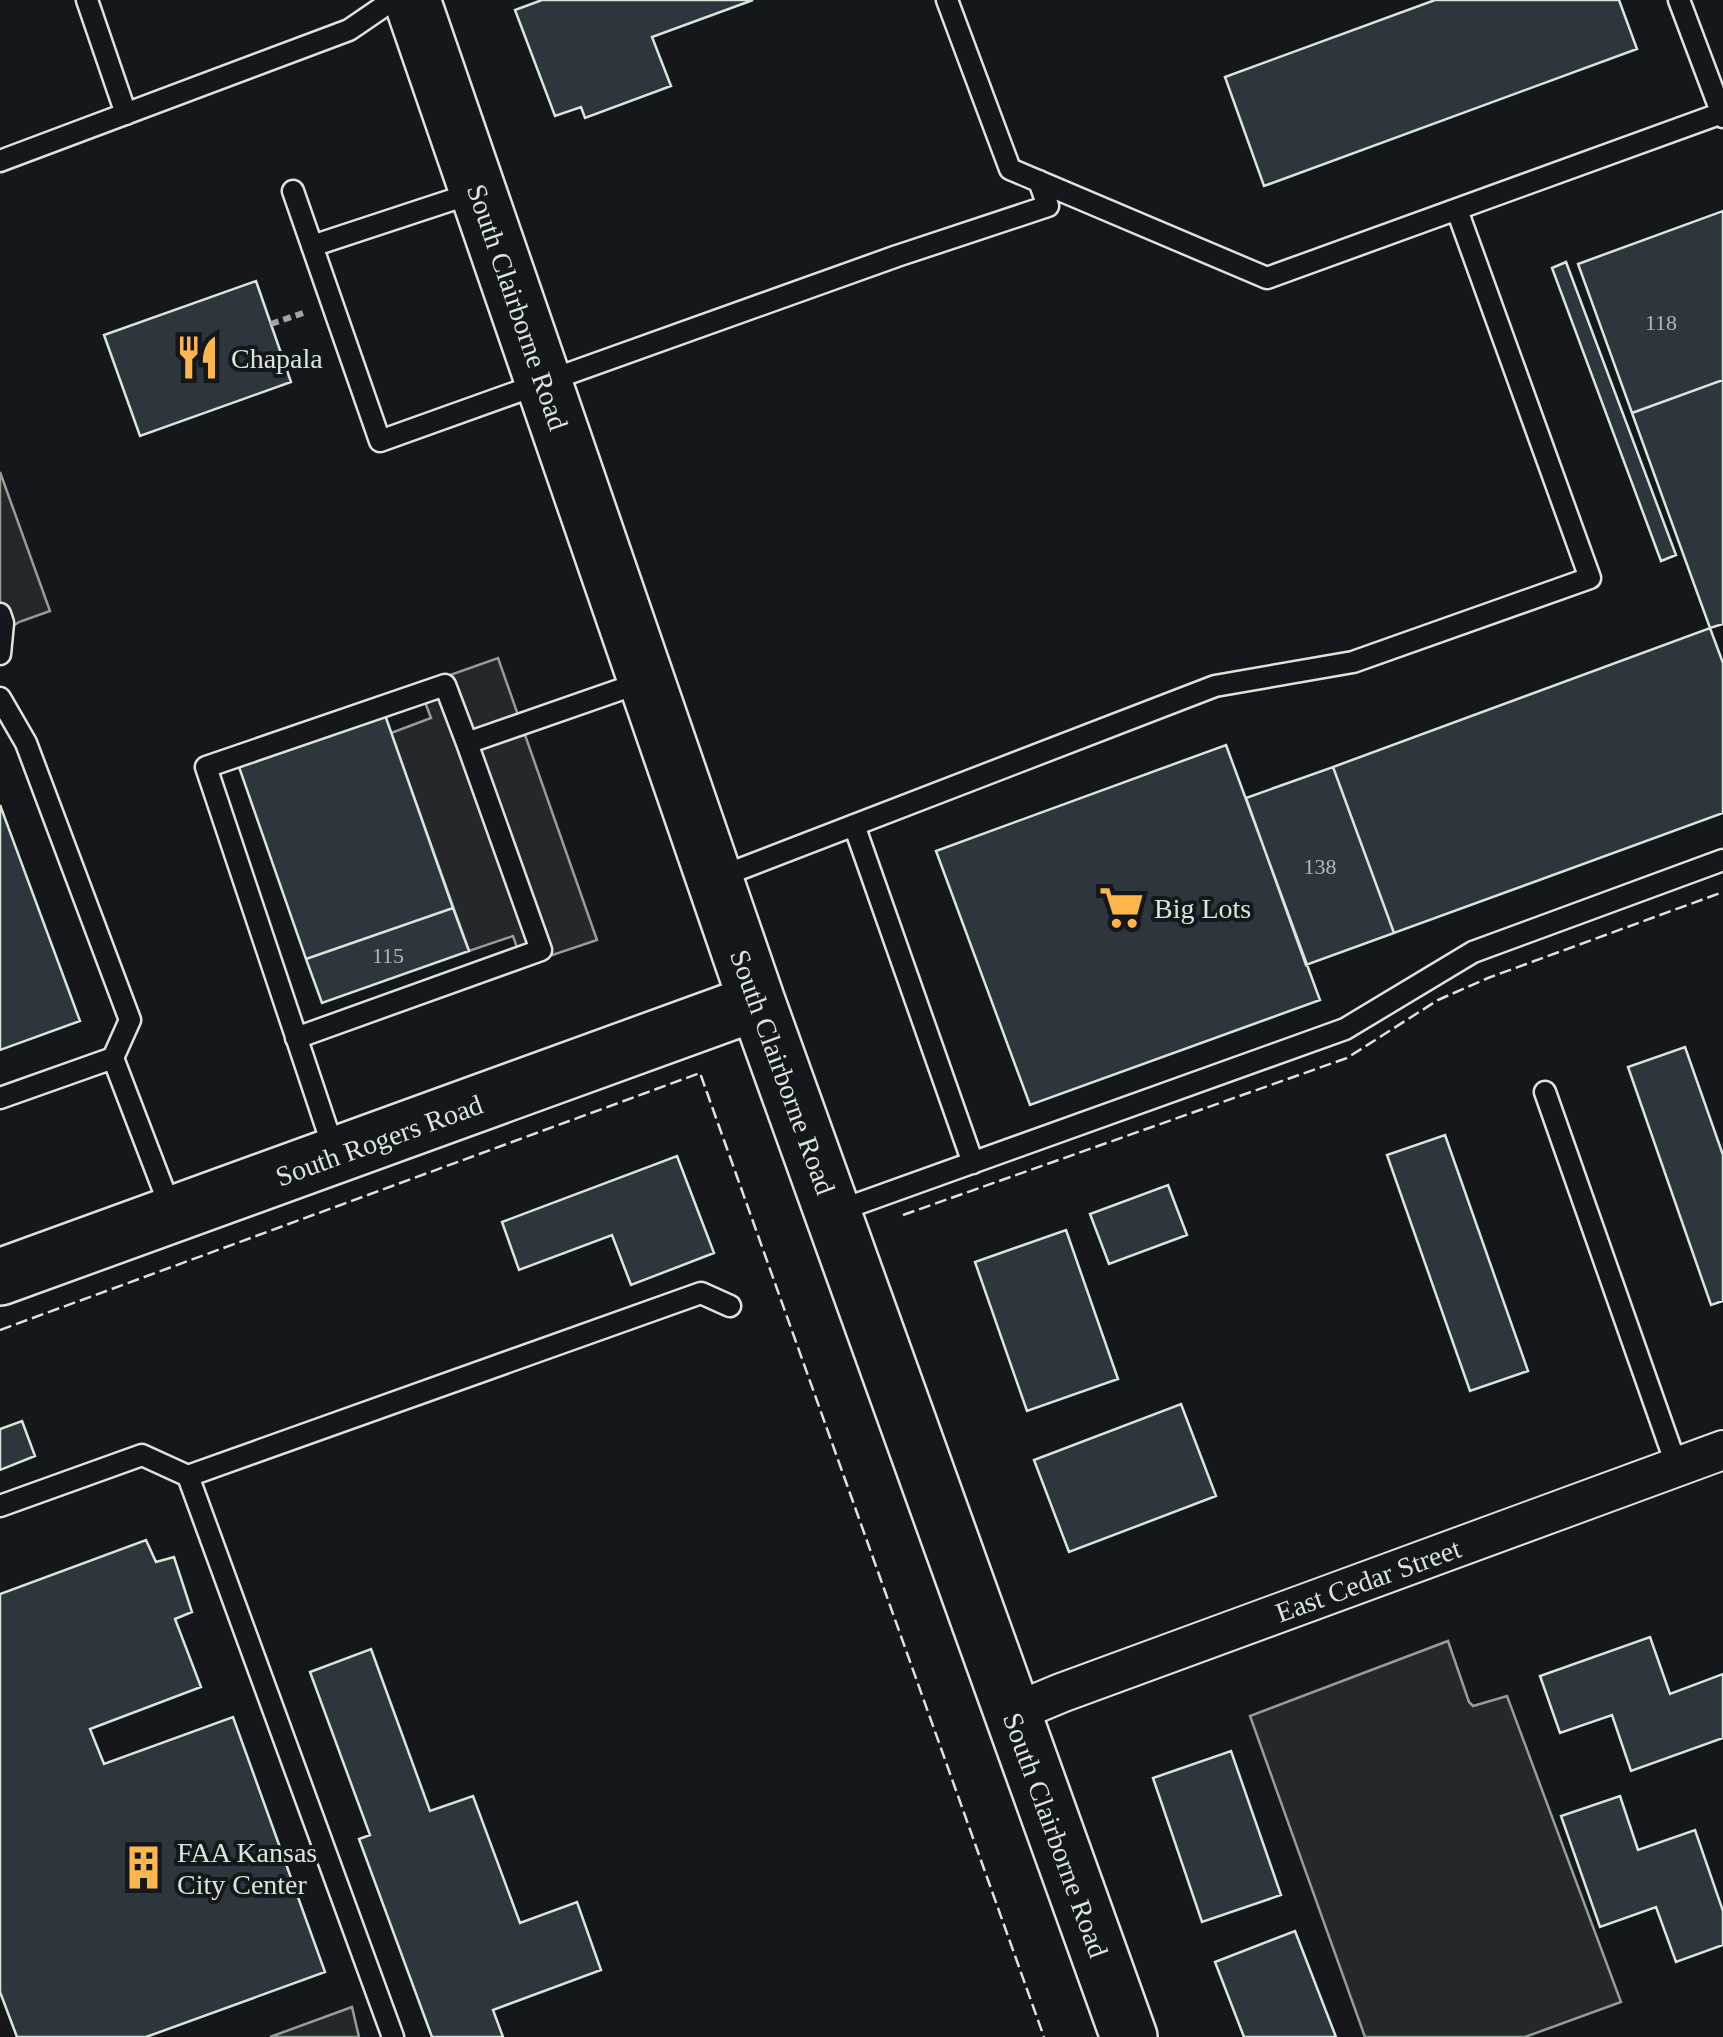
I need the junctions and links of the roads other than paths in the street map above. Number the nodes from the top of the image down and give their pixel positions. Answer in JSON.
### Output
{"nodes":[{"id":1,"x":87,"y":0,"type":"edge"},
{"id":2,"x":393,"y":0,"type":"edge"},
{"id":3,"x":412,"y":0,"type":"edge"},
{"id":4,"x":947,"y":0,"type":"edge"},
{"id":5,"x":1679,"y":0,"type":"edge"},
{"id":6,"x":126,"y":114,"type":"junction"},
{"id":7,"x":1722,"y":115,"type":"edge"},
{"id":8,"x":0,"y":161,"type":"edge"},
{"id":9,"x":1039,"y":180,"type":"junction"},
{"id":10,"x":293,"y":190,"type":"dead end"},
{"id":11,"x":478,"y":191,"type":"junction"},
{"id":12,"x":1457,"y":210,"type":"junction"},
{"id":13,"x":312,"y":246,"type":"junction"},
{"id":14,"x":545,"y":383,"type":"junction"},
{"id":15,"x":0,"y":614,"type":"edge"},
{"id":16,"x":0,"y":654,"type":"edge"},
{"id":17,"x":647,"y":680,"type":"junction"},
{"id":18,"x":0,"y":698,"type":"edge"},
{"id":19,"x":467,"y":743,"type":"junction"},
{"id":20,"x":854,"y":825,"type":"junction"},
{"id":21,"x":1723,"y":860,"type":"edge"},
{"id":22,"x":715,"y":879,"type":"junction"},
{"id":23,"x":757,"y":1002,"type":"junction"},
{"id":24,"x":296,"y":1038,"type":"junction"},
{"id":25,"x":113,"y":1058,"type":"junction"},
{"id":26,"x":1545,"y":1092,"type":"dead end"},
{"id":27,"x":0,"y":1098,"type":"edge"},
{"id":28,"x":336,"y":1155,"type":"junction"},
{"id":29,"x":972,"y":1163,"type":"junction"},
{"id":30,"x":833,"y":1213,"type":"junction"},
{"id":31,"x":173,"y":1214,"type":"junction"},
{"id":32,"x":0,"y":1277,"type":"edge"},
{"id":33,"x":730,"y":1306,"type":"dead end"},
{"id":34,"x":1723,"y":1450,"type":"edge"},
{"id":35,"x":1677,"y":1467,"type":"junction"},
{"id":36,"x":188,"y":1476,"type":"junction"},
{"id":37,"x":0,"y":1506,"type":"edge"},
{"id":38,"x":1013,"y":1712,"type":"junction"},
{"id":39,"x":394,"y":2037,"type":"edge"},
{"id":40,"x":1129,"y":2037,"type":"edge"}],
"edges":[{"from":1,"to":6,"type":"lane"},
{"from":2,"to":6,"type":"lane"},
{"from":3,"to":11,"type":"main road","name":"South Clairborne Road"},
{"from":4,"to":9,"type":"lane"},
{"from":5,"to":7,"type":"lane"},
{"from":6,"to":8,"type":"lane"},
{"from":7,"to":12,"type":"lane"},
{"from":9,"to":12,"type":"lane"},
{"from":9,"to":14,"type":"lane"},
{"from":10,"to":13,"type":"lane"},
{"from":11,"to":13,"type":"lane"},
{"from":11,"to":14,"type":"main road","name":"South Clairborne Road"},
{"from":12,"to":20,"type":"lane"},
{"from":13,"to":14,"type":"lane"},
{"from":14,"to":17,"type":"main road","name":"South Clairborne Road"},
{"from":15,"to":16,"type":"lane"},
{"from":17,"to":19,"type":"lane"},
{"from":17,"to":22,"type":"main road","name":"South Clairborne Road"},
{"from":18,"to":25,"type":"lane"},
{"from":19,"to":24,"type":"lane"},
{"from":19,"to":24,"type":"lane"},
{"from":20,"to":22,"type":"lane"},
{"from":20,"to":29,"type":"lane"},
{"from":21,"to":29,"type":"lane"},
{"from":22,"to":23,"type":"main road","name":"South Clairborne Road"},
{"from":23,"to":28,"type":"main road","name":"South Rogers Road"},
{"from":23,"to":30,"type":"main road","name":"South Clairborne Road"},
{"from":24,"to":28,"type":"lane"},
{"from":25,"to":27,"type":"lane"},
{"from":25,"to":31,"type":"lane"},
{"from":26,"to":35,"type":"lane"},
{"from":28,"to":31,"type":"main road","name":"South Rogers Road"},
{"from":29,"to":30,"type":"lane"},
{"from":30,"to":38,"type":"main road","name":"South Clairborne Road"},
{"from":31,"to":32,"type":"main road","name":"South Rogers Road"},
{"from":33,"to":36,"type":"lane"},
{"from":34,"to":35,"type":"street","name":"East Cedar Street"},
{"from":35,"to":38,"type":"street","name":"East Cedar Street"},
{"from":36,"to":37,"type":"lane"},
{"from":36,"to":39,"type":"lane"},
{"from":38,"to":40,"type":"main road","name":"South Clairborne Road"}]}
